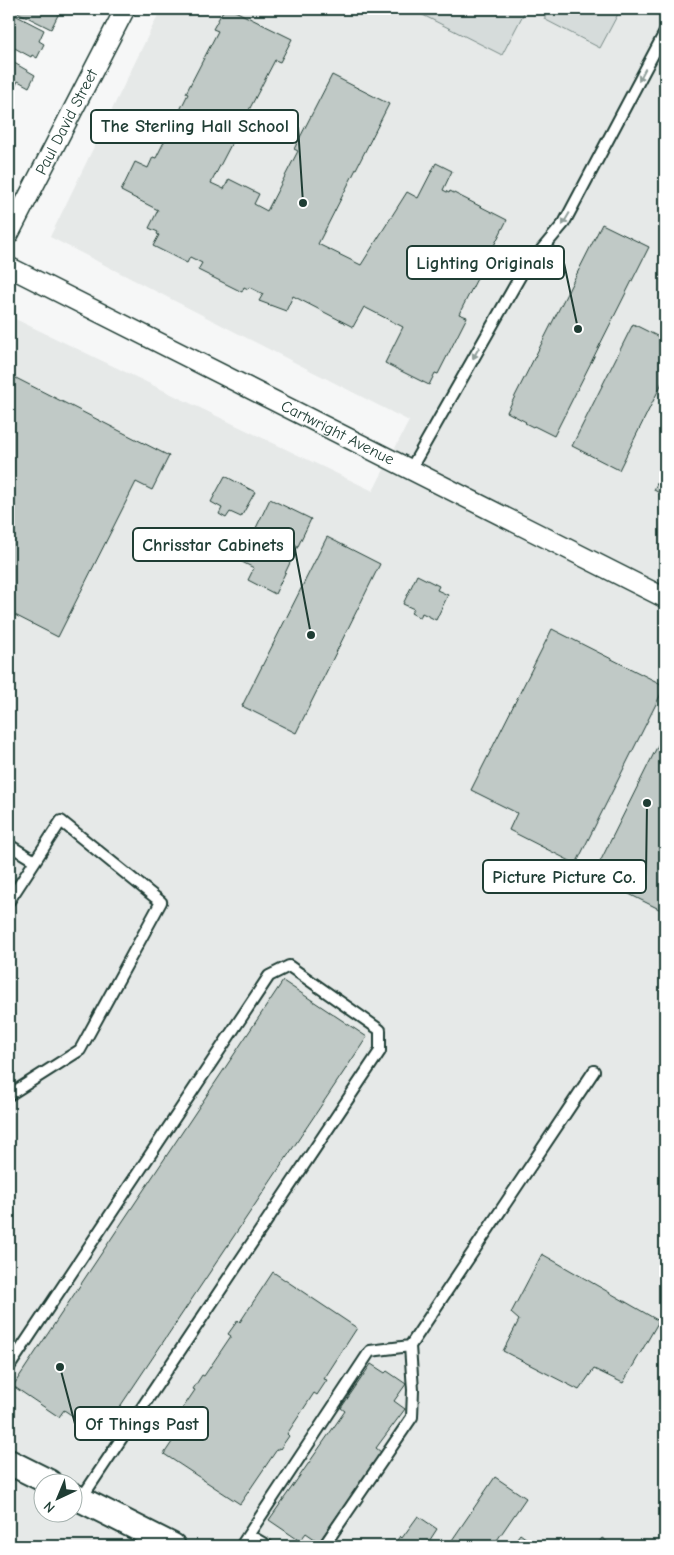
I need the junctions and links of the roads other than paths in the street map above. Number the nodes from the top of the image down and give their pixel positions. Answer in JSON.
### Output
{"nodes":[{"id":1,"x":125,"y":9,"type":"edge"},
{"id":2,"x":665,"y":32,"type":"edge"},
{"id":3,"x":9,"y":234,"type":"edge"},
{"id":4,"x":9,"y":267,"type":"edge"},
{"id":5,"x":410,"y":470,"type":"junction"},
{"id":6,"x":665,"y":598,"type":"edge"},
{"id":7,"x":9,"y":844,"type":"edge"},
{"id":8,"x":34,"y":861,"type":"junction"},
{"id":9,"x":9,"y":902,"type":"edge"},
{"id":10,"x":594,"y":1071,"type":"dead end"},
{"id":11,"x":9,"y":1095,"type":"edge"},
{"id":12,"x":410,"y":1346,"type":"junction"},
{"id":13,"x":9,"y":1367,"type":"edge"},
{"id":14,"x":9,"y":1462,"type":"edge"},
{"id":15,"x":32,"y":1474,"type":"edge"},
{"id":16,"x":82,"y":1490,"type":"edge"},
{"id":17,"x":82,"y":1500,"type":"edge"},
{"id":18,"x":249,"y":1535,"type":"junction"},
{"id":19,"x":173,"y":1546,"type":"edge"},
{"id":20,"x":241,"y":1546,"type":"edge"},
{"id":21,"x":268,"y":1546,"type":"edge"},
{"id":22,"x":324,"y":1546,"type":"edge"}],
"edges":[{"from":1,"to":3,"type":"street","name":"Paul David Street"},
{"from":2,"to":5,"type":"lane","one_way":true},
{"from":4,"to":5,"type":"street","name":"Cartwright Avenue"},
{"from":5,"to":6,"type":"street","name":"Cartwright Avenue"},
{"from":7,"to":8,"type":"lane"},
{"from":8,"to":9,"type":"lane"},
{"from":8,"to":11,"type":"lane"},
{"from":10,"to":12,"type":"lane"},
{"from":12,"to":18,"type":"lane"},
{"from":12,"to":22,"type":"lane"},
{"from":13,"to":16,"type":"lane"},
{"from":14,"to":15,"type":"street"},
{"from":17,"to":19,"type":"street"},
{"from":18,"to":20,"type":"lane"},
{"from":18,"to":21,"type":"lane"}]}
